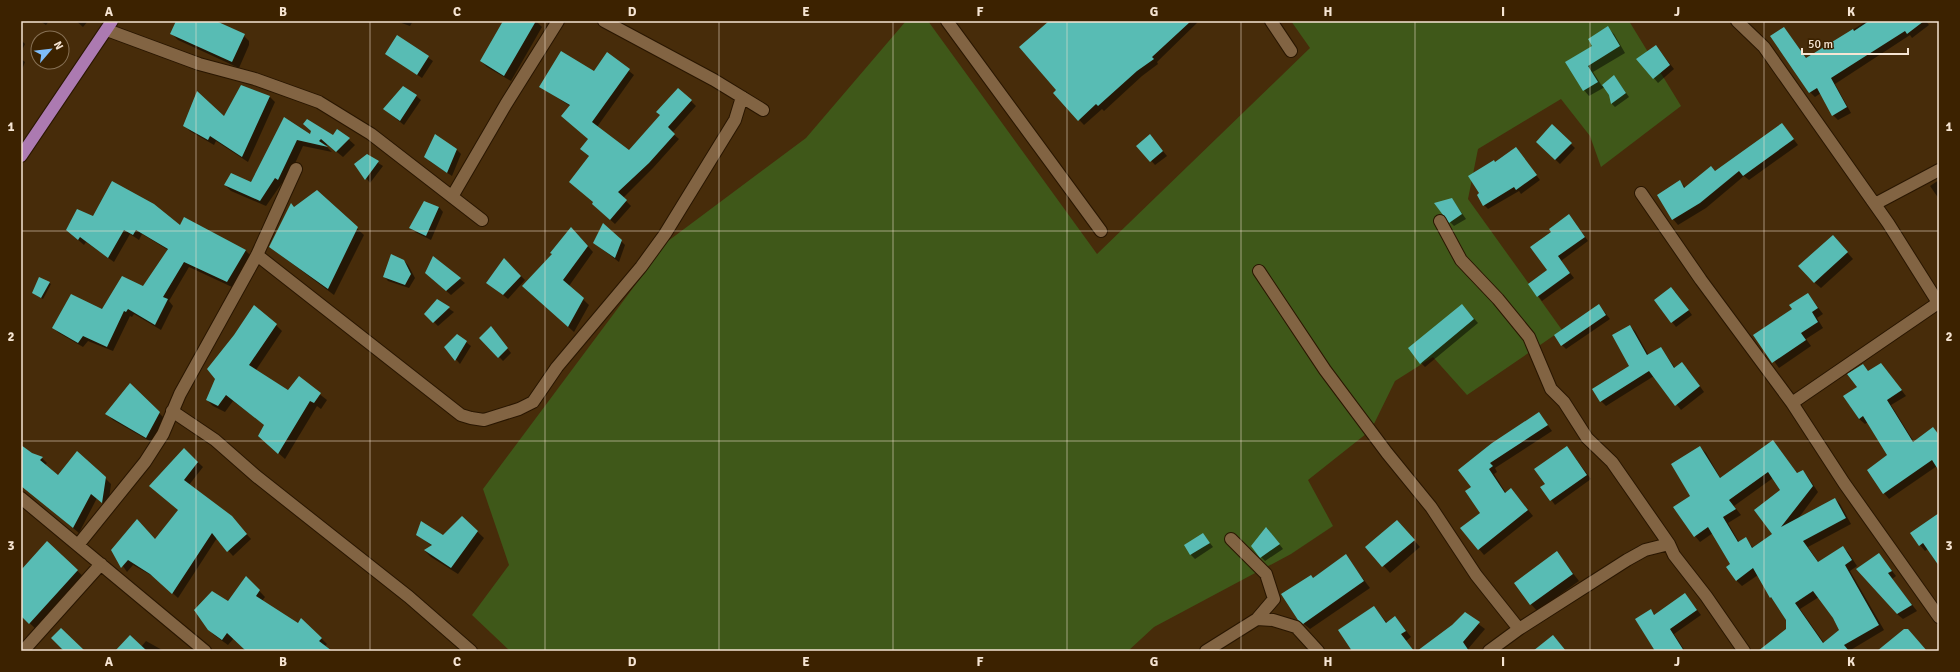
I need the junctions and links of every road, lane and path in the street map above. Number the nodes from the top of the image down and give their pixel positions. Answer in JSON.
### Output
{"nodes":[{"id":1,"x":558,"y":21,"type":"edge"},
{"id":2,"x":604,"y":21,"type":"edge"},
{"id":3,"x":948,"y":21,"type":"edge"},
{"id":4,"x":1271,"y":21,"type":"edge"},
{"id":5,"x":1737,"y":21,"type":"edge"},
{"id":6,"x":109,"y":26,"type":"edge"},
{"id":7,"x":1291,"y":51,"type":"dead end"},
{"id":8,"x":742,"y":97,"type":"junction"},
{"id":9,"x":763,"y":110,"type":"dead end"},
{"id":10,"x":21,"y":156,"type":"edge"},
{"id":11,"x":296,"y":169,"type":"dead end"},
{"id":12,"x":1939,"y":170,"type":"edge"},
{"id":13,"x":1640,"y":193,"type":"dead end"},
{"id":14,"x":453,"y":195,"type":"junction"},
{"id":15,"x":1875,"y":204,"type":"junction"},
{"id":16,"x":482,"y":220,"type":"dead end"},
{"id":17,"x":1440,"y":222,"type":"dead end"},
{"id":18,"x":1100,"y":231,"type":"dead end"},
{"id":19,"x":257,"y":255,"type":"junction"},
{"id":20,"x":1259,"y":271,"type":"dead end"},
{"id":21,"x":1939,"y":304,"type":"edge"},
{"id":22,"x":1792,"y":403,"type":"junction"},
{"id":23,"x":172,"y":411,"type":"junction"},
{"id":24,"x":21,"y":498,"type":"edge"},
{"id":25,"x":1231,"y":539,"type":"dead end"},
{"id":26,"x":1669,"y":544,"type":"junction"},
{"id":27,"x":78,"y":545,"type":"junction"},
{"id":28,"x":101,"y":564,"type":"junction"},
{"id":29,"x":1939,"y":617,"type":"edge"},
{"id":30,"x":1257,"y":619,"type":"junction"},
{"id":31,"x":1519,"y":629,"type":"junction"},
{"id":32,"x":23,"y":651,"type":"edge"},
{"id":33,"x":205,"y":651,"type":"edge"},
{"id":34,"x":471,"y":651,"type":"edge"},
{"id":35,"x":1206,"y":651,"type":"edge"},
{"id":36,"x":1318,"y":651,"type":"edge"},
{"id":37,"x":1489,"y":651,"type":"edge"},
{"id":38,"x":1744,"y":651,"type":"edge"}],
"edges":[{"from":1,"to":14,"type":"street"},
{"from":2,"to":8,"type":"street"},
{"from":3,"to":18,"type":"street"},
{"from":4,"to":7,"type":"street"},
{"from":5,"to":15,"type":"street"},
{"from":6,"to":10,"type":"main road"},
{"from":6,"to":14,"type":"street"},
{"from":8,"to":9,"type":"street"},
{"from":8,"to":19,"type":"street"},
{"from":11,"to":19,"type":"street"},
{"from":12,"to":15,"type":"street"},
{"from":13,"to":22,"type":"street"},
{"from":14,"to":16,"type":"street"},
{"from":15,"to":21,"type":"street"},
{"from":17,"to":26,"type":"street"},
{"from":19,"to":23,"type":"street"},
{"from":20,"to":31,"type":"street"},
{"from":21,"to":22,"type":"street"},
{"from":22,"to":29,"type":"street"},
{"from":23,"to":27,"type":"street"},
{"from":23,"to":34,"type":"street"},
{"from":24,"to":27,"type":"street"},
{"from":25,"to":30,"type":"street"},
{"from":26,"to":31,"type":"street"},
{"from":26,"to":38,"type":"street"},
{"from":27,"to":28,"type":"street"},
{"from":28,"to":32,"type":"street"},
{"from":28,"to":33,"type":"street"},
{"from":30,"to":35,"type":"street"},
{"from":30,"to":36,"type":"street"},
{"from":31,"to":37,"type":"street"}]}
